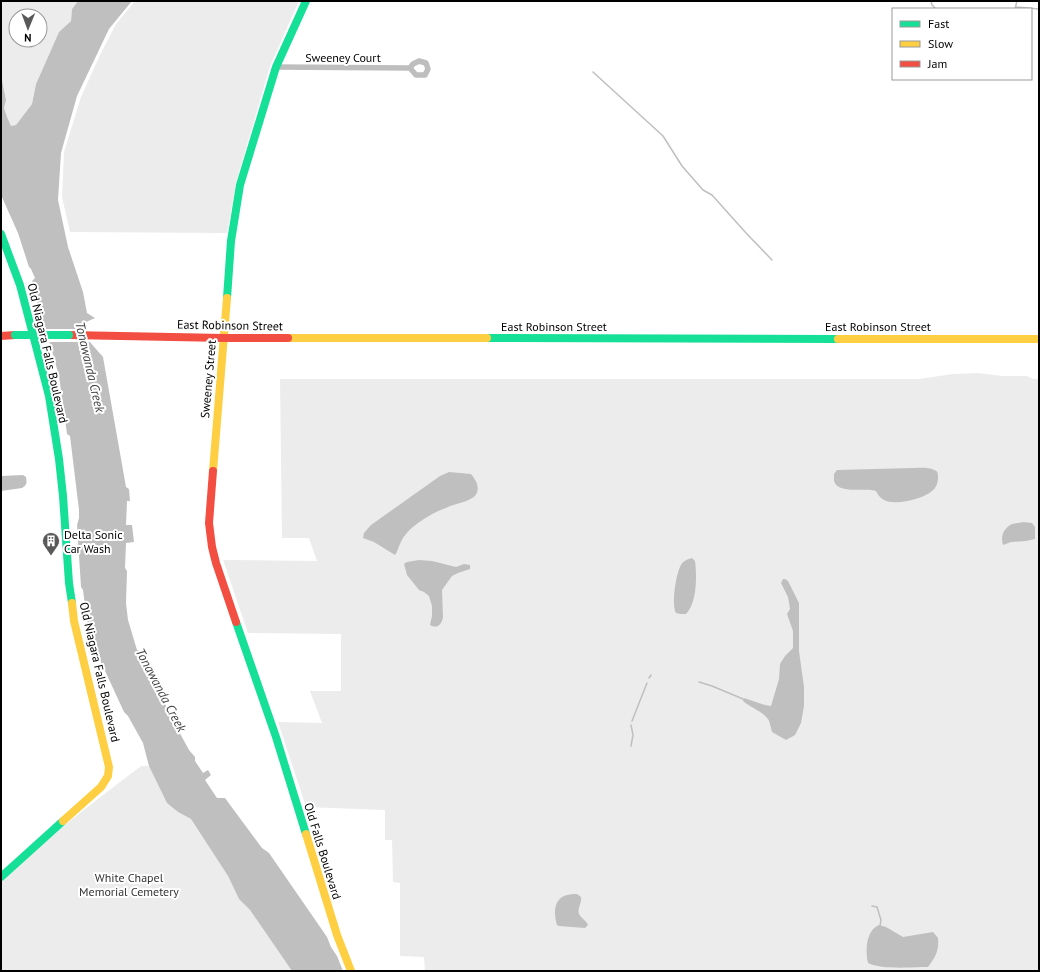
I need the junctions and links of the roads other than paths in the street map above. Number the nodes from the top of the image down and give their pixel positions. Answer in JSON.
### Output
{"nodes":[{"id":1,"x":306,"y":1,"type":"edge"},
{"id":2,"x":276,"y":68,"type":"junction"},
{"id":3,"x":410,"y":68,"type":"dead end"},
{"id":4,"x":1,"y":234,"type":"edge"},
{"id":5,"x":1,"y":336,"type":"edge"},
{"id":6,"x":224,"y":338,"type":"junction"},
{"id":7,"x":1039,"y":339,"type":"edge"},
{"id":8,"x":276,"y":737,"type":"joint"},
{"id":9,"x":1,"y":876,"type":"edge"},
{"id":10,"x":351,"y":971,"type":"edge"}],
"edges":[{"from":1,"to":2,"type":"street","name":"Sweeney Street"},
{"from":2,"to":3,"type":"street","name":"Sweeney Court"},
{"from":2,"to":6,"type":"street","name":"Sweeney Street"},
{"from":4,"to":9,"type":"street","name":"Old Niagara Falls Boulevard"},
{"from":5,"to":6,"type":"street","name":"East Robinson Street","bridge":true},
{"from":6,"to":7,"type":"street","name":"East Robinson Street"},
{"from":6,"to":8,"type":"street","name":"Sweeney Street"},
{"from":8,"to":10,"type":"street","name":"Old Falls Boulevard"}]}
